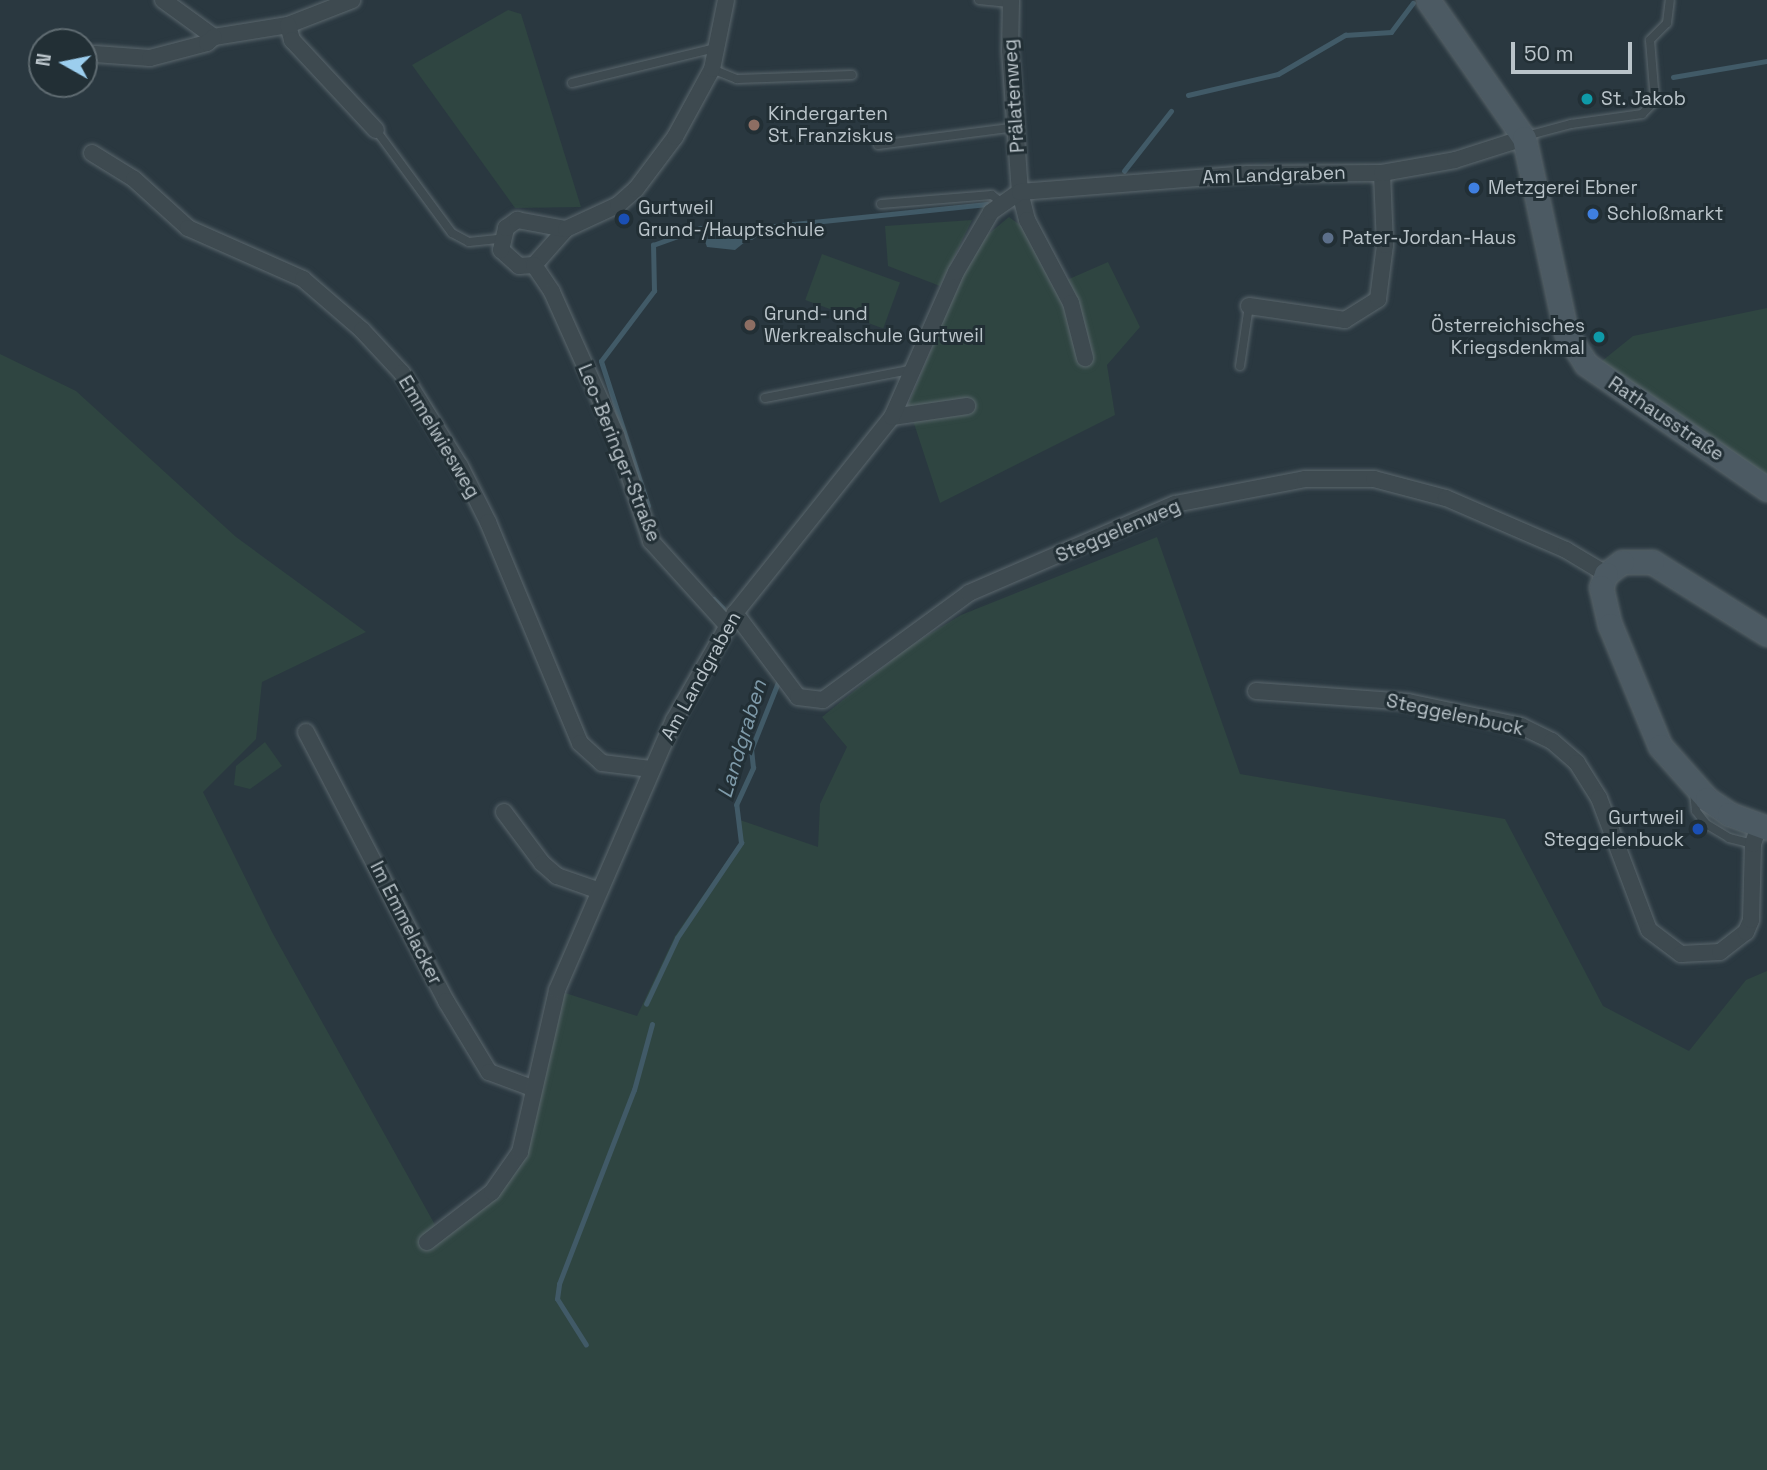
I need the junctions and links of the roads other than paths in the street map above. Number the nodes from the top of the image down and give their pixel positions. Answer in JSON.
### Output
{"nodes":[{"id":1,"x":163,"y":0,"type":"edge"},
{"id":2,"x":352,"y":0,"type":"edge"},
{"id":3,"x":726,"y":0,"type":"edge"},
{"id":4,"x":979,"y":0,"type":"edge"},
{"id":5,"x":1429,"y":0,"type":"edge"},
{"id":6,"x":1670,"y":0,"type":"edge"},
{"id":7,"x":1010,"y":2,"type":"edge"},
{"id":8,"x":288,"y":25,"type":"junction"},
{"id":9,"x":214,"y":37,"type":"junction"},
{"id":10,"x":719,"y":47,"type":"junction"},
{"id":11,"x":98,"y":54,"type":"edge"},
{"id":12,"x":712,"y":69,"type":"junction"},
{"id":13,"x":852,"y":75,"type":"dead end"},
{"id":14,"x":572,"y":83,"type":"dead end"},
{"id":15,"x":1016,"y":127,"type":"junction"},
{"id":16,"x":376,"y":130,"type":"joint"},
{"id":17,"x":1524,"y":138,"type":"junction"},
{"id":18,"x":878,"y":145,"type":"dead end"},
{"id":19,"x":92,"y":153,"type":"dead end"},
{"id":20,"x":1382,"y":173,"type":"junction"},
{"id":21,"x":1020,"y":191,"type":"junction"},
{"id":22,"x":1002,"y":203,"type":"junction"},
{"id":23,"x":881,"y":204,"type":"dead end"},
{"id":24,"x":566,"y":229,"type":"junction"},
{"id":25,"x":500,"y":239,"type":"junction"},
{"id":26,"x":534,"y":265,"type":"junction"},
{"id":27,"x":1249,"y":306,"type":"joint"},
{"id":28,"x":1085,"y":358,"type":"dead end"},
{"id":29,"x":1240,"y":366,"type":"dead end"},
{"id":30,"x":914,"y":369,"type":"junction"},
{"id":31,"x":765,"y":398,"type":"dead end"},
{"id":32,"x":967,"y":406,"type":"dead end"},
{"id":33,"x":892,"y":417,"type":"junction"},
{"id":34,"x":1767,"y":489,"type":"edge"},
{"id":35,"x":1606,"y":574,"type":"junction"},
{"id":36,"x":731,"y":619,"type":"junction"},
{"id":37,"x":1767,"y":634,"type":"edge"},
{"id":38,"x":1256,"y":691,"type":"dead end"},
{"id":39,"x":306,"y":732,"type":"dead end"},
{"id":40,"x":651,"y":769,"type":"junction"},
{"id":41,"x":504,"y":812,"type":"dead end"},
{"id":42,"x":1760,"y":833,"type":"edge"},
{"id":43,"x":597,"y":890,"type":"junction"},
{"id":44,"x":532,"y":1088,"type":"junction"},
{"id":45,"x":427,"y":1242,"type":"dead end"}],
"edges":[{"from":1,"to":9,"type":"street"},
{"from":2,"to":8,"type":"street"},
{"from":3,"to":10,"type":"street"},
{"from":4,"to":7,"type":"lane"},
{"from":5,"to":17,"type":"main road","name":"Rathausstraße"},
{"from":6,"to":17,"type":"lane"},
{"from":7,"to":15,"type":"street","name":"Prälatenweg"},
{"from":8,"to":9,"type":"street"},
{"from":8,"to":16,"type":"street"},
{"from":9,"to":11,"type":"street"},
{"from":10,"to":12,"type":"street"},
{"from":10,"to":14,"type":"lane"},
{"from":12,"to":13,"type":"lane"},
{"from":12,"to":24,"type":"street"},
{"from":15,"to":18,"type":"lane"},
{"from":15,"to":21,"type":"street","name":"Prälatenweg"},
{"from":16,"to":25,"type":"lane"},
{"from":17,"to":20,"type":"street","name":"Am Landgraben"},
{"from":17,"to":34,"type":"main road","name":"Rathausstraße"},
{"from":19,"to":40,"type":"street","name":"Emmelwiesweg"},
{"from":20,"to":21,"type":"street","name":"Am Landgraben"},
{"from":20,"to":27,"type":"street"},
{"from":21,"to":22,"type":"street","name":"Am Landgraben"},
{"from":21,"to":28,"type":"street"},
{"from":22,"to":23,"type":"lane"},
{"from":22,"to":30,"type":"street","name":"Am Landgraben"},
{"from":24,"to":25,"type":"street"},
{"from":24,"to":26,"type":"street"},
{"from":25,"to":26,"type":"street"},
{"from":26,"to":36,"type":"street","name":"Leo-Beringer-Straße"},
{"from":27,"to":29,"type":"lane"},
{"from":30,"to":31,"type":"lane"},
{"from":30,"to":33,"type":"street","name":"Am Landgraben"},
{"from":32,"to":33,"type":"street"},
{"from":33,"to":36,"type":"street","name":"Am Landgraben"},
{"from":35,"to":36,"type":"street","name":"Steggelenweg"},
{"from":35,"to":37,"type":"main road"},
{"from":35,"to":42,"type":"main road"},
{"from":36,"to":40,"type":"street","name":"Am Landgraben"},
{"from":38,"to":42,"type":"street","name":"Steggelenbuck"},
{"from":39,"to":44,"type":"street","name":"Im Emmelacker"},
{"from":40,"to":43,"type":"street","name":"Am Landgraben"},
{"from":41,"to":43,"type":"street"},
{"from":43,"to":44,"type":"street","name":"Am Landgraben"},
{"from":44,"to":45,"type":"street","name":"Am Landgraben"}]}
